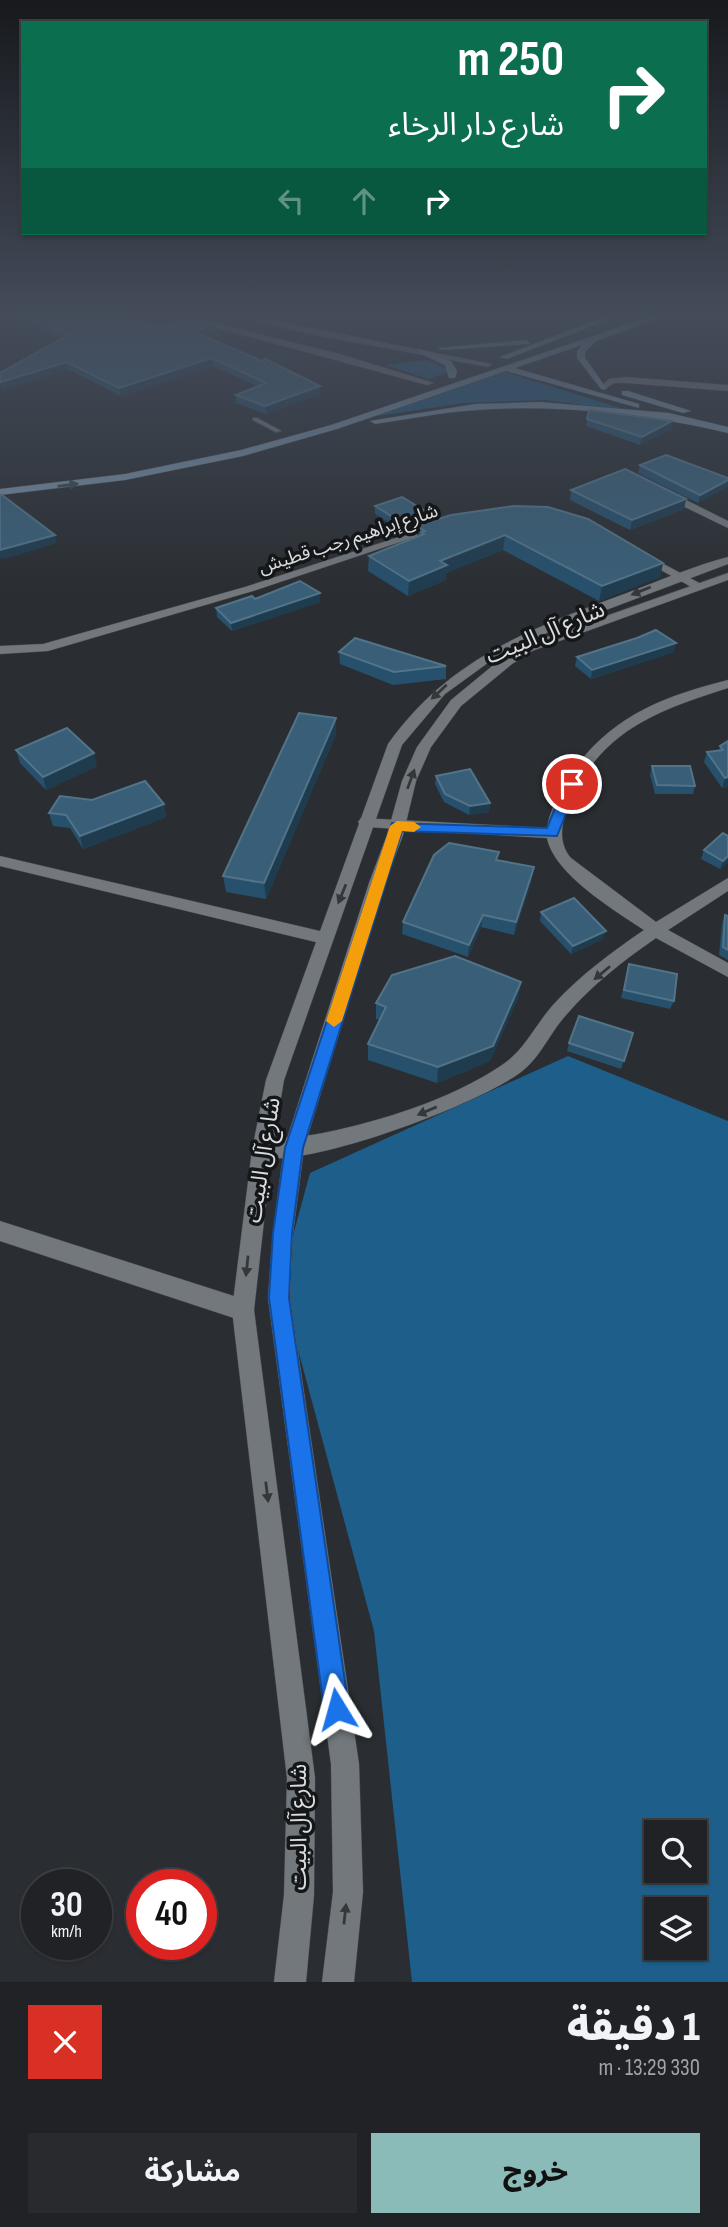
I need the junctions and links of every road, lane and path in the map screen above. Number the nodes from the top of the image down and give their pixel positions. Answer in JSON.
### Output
{"nodes":[{"id":1,"x":355,"y":407,"type":"edge"},
{"id":2,"x":386,"y":407,"type":"edge"},
{"id":3,"x":485,"y":407,"type":"edge"},
{"id":4,"x":581,"y":407,"type":"edge"},
{"id":5,"x":644,"y":407,"type":"edge"},
{"id":6,"x":679,"y":407,"type":"edge"},
{"id":7,"x":344,"y":411,"type":"dead end"},
{"id":8,"x":255,"y":419,"type":"dead end"},
{"id":9,"x":680,"y":419,"type":"junction"},
{"id":10,"x":728,"y":421,"type":"edge"},
{"id":11,"x":291,"y":427,"type":"dead end"},
{"id":12,"x":334,"y":427,"type":"junction"},
{"id":13,"x":728,"y":430,"type":"edge"},
{"id":14,"x":278,"y":431,"type":"junction"},
{"id":15,"x":0,"y":482,"type":"edge"},
{"id":16,"x":654,"y":488,"type":"edge"},
{"id":17,"x":0,"y":492,"type":"edge"},
{"id":18,"x":457,"y":522,"type":"edge"},
{"id":19,"x":728,"y":525,"type":"edge"},
{"id":20,"x":634,"y":552,"type":"edge"},
{"id":21,"x":728,"y":560,"type":"edge"},
{"id":22,"x":679,"y":576,"type":"junction"},
{"id":23,"x":728,"y":576,"type":"edge"},
{"id":24,"x":699,"y":587,"type":"junction"},
{"id":25,"x":0,"y":650,"type":"edge"},
{"id":26,"x":728,"y":684,"type":"edge"},
{"id":27,"x":366,"y":822,"type":"junction"},
{"id":28,"x":397,"y":826,"type":"junction"},
{"id":29,"x":552,"y":833,"type":"junction"},
{"id":30,"x":0,"y":861,"type":"edge"},
{"id":31,"x":728,"y":884,"type":"edge"},
{"id":32,"x":654,"y":929,"type":"junction"},
{"id":33,"x":324,"y":938,"type":"junction"},
{"id":34,"x":728,"y":971,"type":"edge"},
{"id":35,"x":294,"y":1148,"type":"junction"},
{"id":36,"x":262,"y":1150,"type":"junction"},
{"id":37,"x":0,"y":1231,"type":"edge"},
{"id":38,"x":243,"y":1310,"type":"junction"},
{"id":39,"x":290,"y":1982,"type":"edge"},
{"id":40,"x":338,"y":1982,"type":"edge"}],
"edges":[{"from":1,"to":7,"type":"main road"},
{"from":2,"to":12,"type":"main road"},
{"from":3,"to":12,"type":"main road"},
{"from":4,"to":9,"type":"main road"},
{"from":5,"to":9,"type":"main road"},
{"from":6,"to":10,"type":"main road"},
{"from":8,"to":14,"type":"lane"},
{"from":9,"to":13,"type":"main road"},
{"from":11,"to":14,"type":"main road"},
{"from":17,"to":12,"type":"main road","one_way":true},
{"from":14,"to":15,"type":"main road"},
{"from":16,"to":19,"type":"street"},
{"from":18,"to":25,"type":"street","name":"شارع إبراهيم رجب قطيش"},
{"from":20,"to":22,"type":"street"},
{"from":21,"to":22,"type":"street","name":"شارع آل البيت"},
{"from":22,"to":24,"type":"street"},
{"from":22,"to":27,"type":"street","name":"شارع آل البيت","one_way":true},
{"from":23,"to":24,"type":"street","name":"شارع آل البيت"},
{"from":28,"to":24,"type":"street","name":"شارع آل البيت","one_way":true},
{"from":26,"to":29,"type":"street"},
{"from":27,"to":28,"type":"street"},
{"from":27,"to":33,"type":"street","name":"شارع آل البيت","one_way":true},
{"from":28,"to":29,"type":"street"},
{"from":28,"to":35,"type":"street","name":"شارع آل البيت"},
{"from":29,"to":32,"type":"street"},
{"from":30,"to":33,"type":"street"},
{"from":31,"to":32,"type":"street"},
{"from":32,"to":34,"type":"street"},
{"from":32,"to":35,"type":"street","one_way":true},
{"from":33,"to":36,"type":"street","name":"شارع آل البيت"},
{"from":35,"to":36,"type":"street"},
{"from":40,"to":35,"type":"street","name":"شارع آل البيت","one_way":true},
{"from":36,"to":38,"type":"street","name":"شارع آل البيت","one_way":true},
{"from":37,"to":38,"type":"street"},
{"from":38,"to":39,"type":"street","name":"شارع آل البيت","one_way":true}]}
